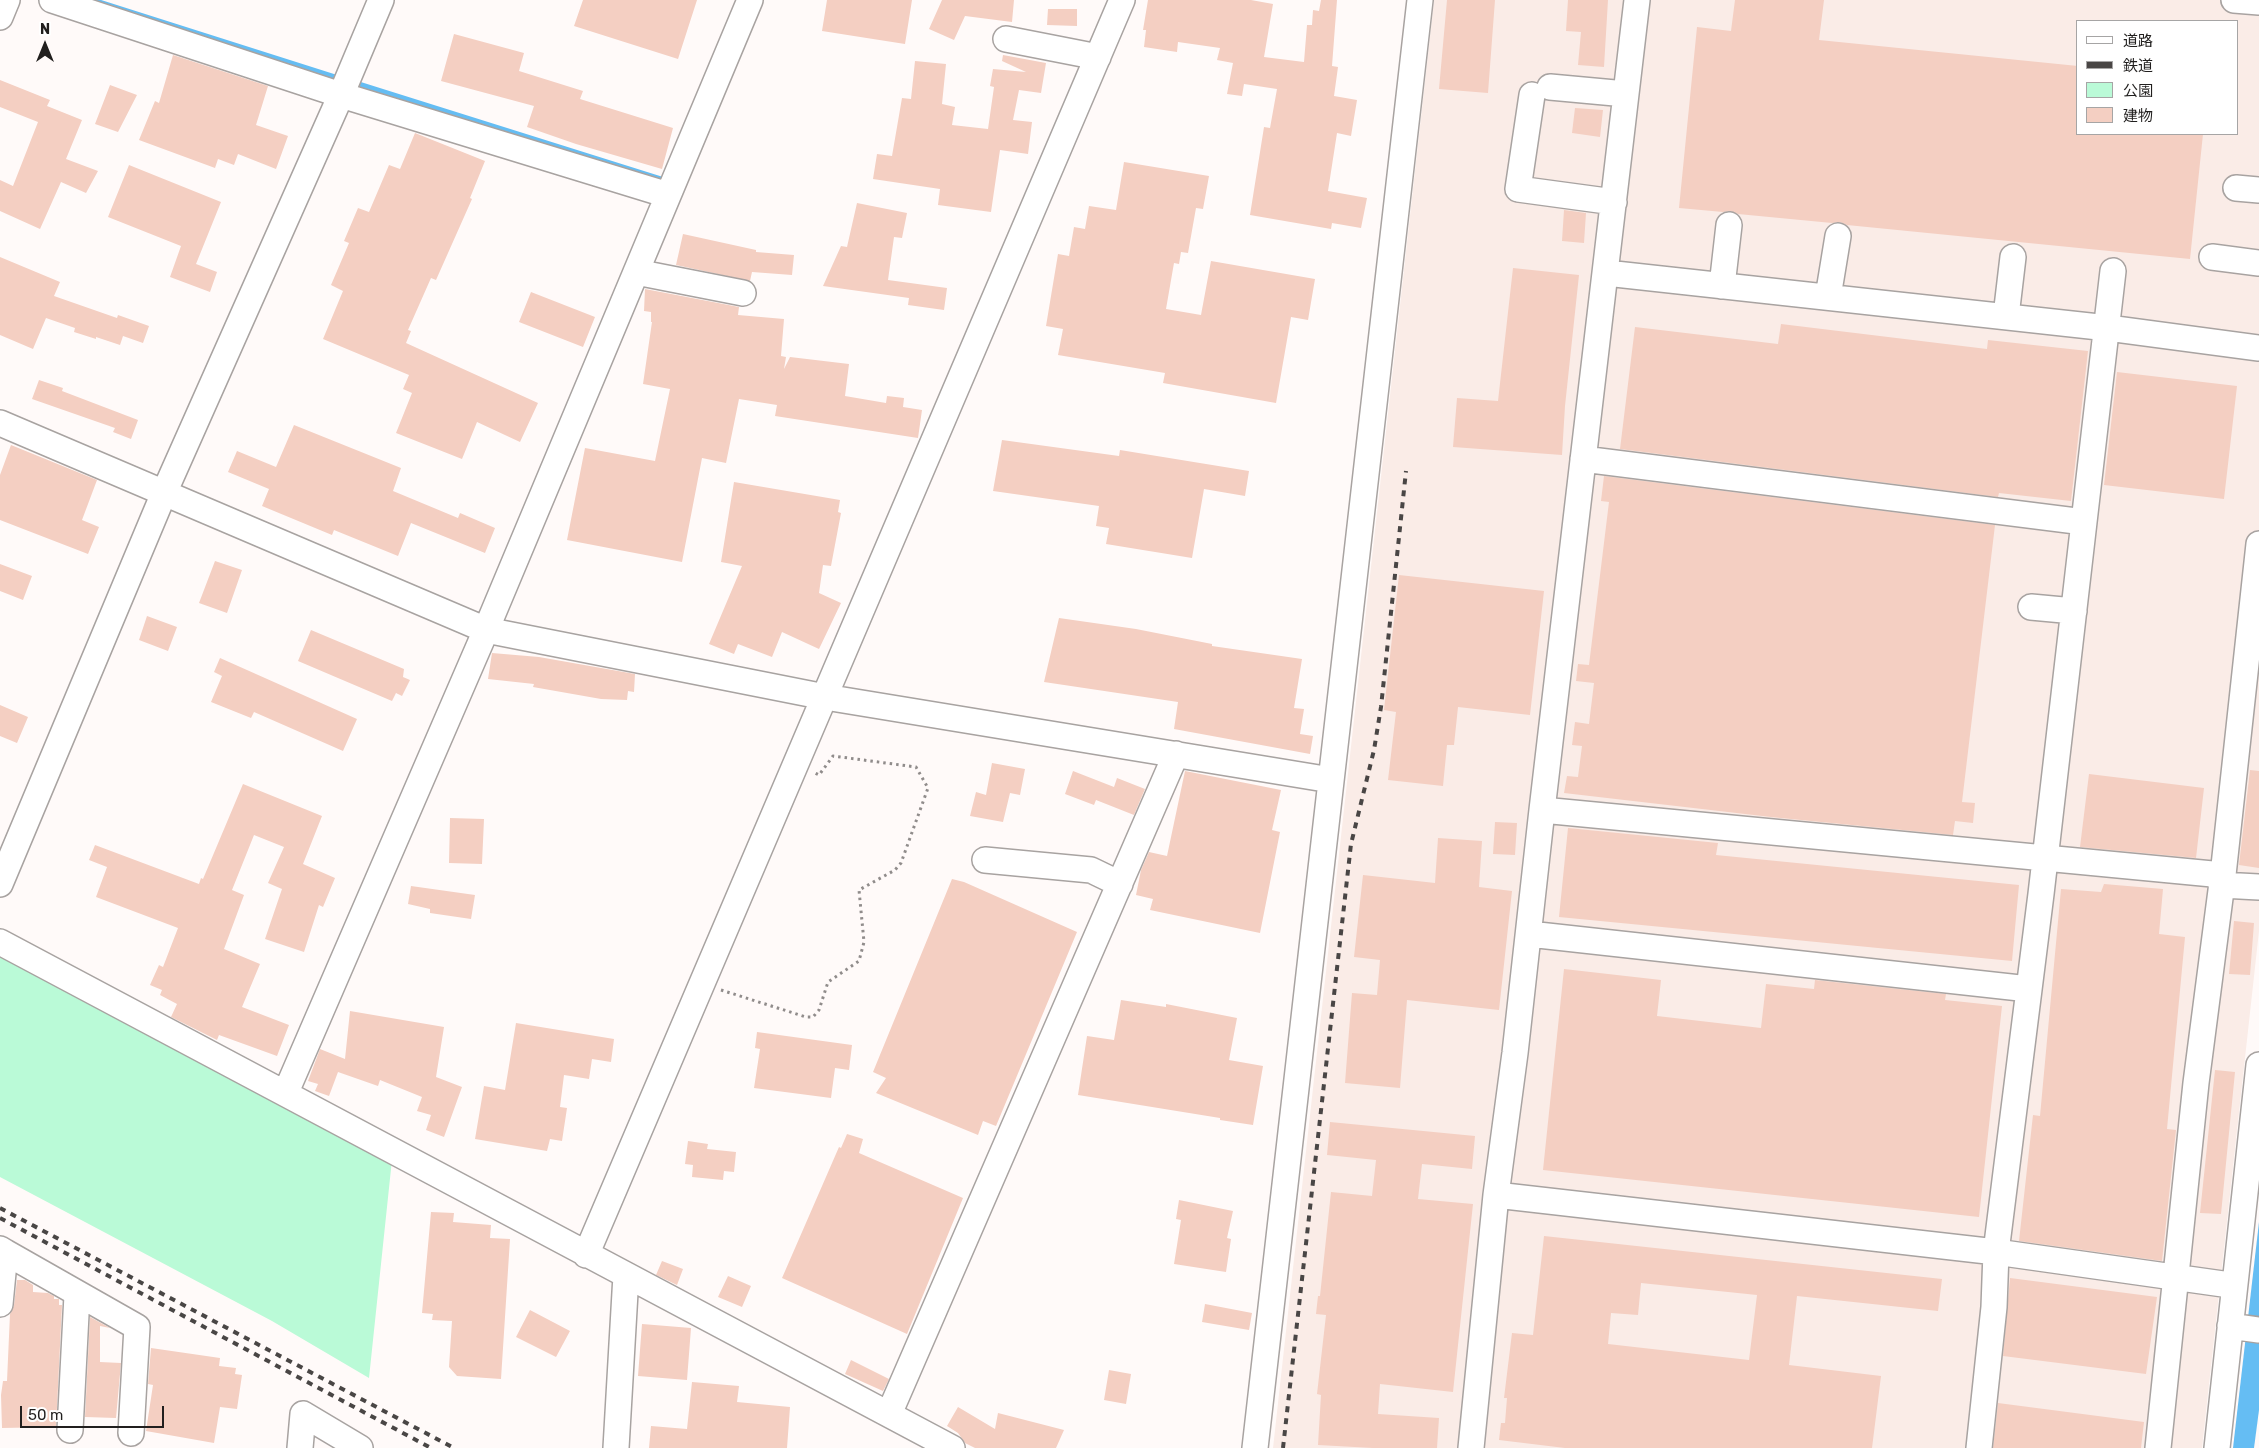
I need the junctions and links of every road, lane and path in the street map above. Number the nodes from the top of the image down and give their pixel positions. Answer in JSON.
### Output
{"nodes":[{"id":1,"x":7,"y":0,"type":"edge"},
{"id":2,"x":52,"y":0,"type":"edge"},
{"id":3,"x":381,"y":0,"type":"edge"},
{"id":4,"x":750,"y":0,"type":"edge"},
{"id":5,"x":1122,"y":0,"type":"edge"},
{"id":6,"x":1420,"y":0,"type":"edge"},
{"id":7,"x":1637,"y":0,"type":"edge"},
{"id":8,"x":2234,"y":0,"type":"edge"},
{"id":9,"x":2259,"y":2,"type":"edge"},
{"id":10,"x":0,"y":17,"type":"edge"},
{"id":11,"x":1006,"y":38,"type":"dead end"},
{"id":12,"x":1098,"y":57,"type":"junction"},
{"id":13,"x":1626,"y":94,"type":"junction"},
{"id":14,"x":341,"y":95,"type":"junction"},
{"id":15,"x":668,"y":195,"type":"junction"},
{"id":16,"x":1614,"y":202,"type":"junction"},
{"id":17,"x":1729,"y":225,"type":"dead end"},
{"id":18,"x":1838,"y":236,"type":"dead end"},
{"id":19,"x":2013,"y":257,"type":"dead end"},
{"id":20,"x":2212,"y":257,"type":"dead end"},
{"id":21,"x":2259,"y":263,"type":"edge"},
{"id":22,"x":2113,"y":271,"type":"dead end"},
{"id":23,"x":636,"y":272,"type":"junction"},
{"id":24,"x":1606,"y":273,"type":"junction"},
{"id":25,"x":1722,"y":286,"type":"junction"},
{"id":26,"x":743,"y":293,"type":"dead end"},
{"id":27,"x":1828,"y":297,"type":"junction"},
{"id":28,"x":2006,"y":316,"type":"junction"},
{"id":29,"x":2108,"y":328,"type":"junction"},
{"id":30,"x":2259,"y":348,"type":"edge"},
{"id":31,"x":0,"y":423,"type":"edge"},
{"id":32,"x":1583,"y":459,"type":"junction"},
{"id":33,"x":164,"y":493,"type":"junction"},
{"id":34,"x":2084,"y":522,"type":"junction"},
{"id":35,"x":2259,"y":544,"type":"edge"},
{"id":36,"x":2031,"y":606,"type":"dead end"},
{"id":37,"x":2074,"y":611,"type":"junction"},
{"id":38,"x":486,"y":630,"type":"junction"},
{"id":39,"x":825,"y":697,"type":"junction"},
{"id":40,"x":1176,"y":754,"type":"junction"},
{"id":41,"x":796,"y":764,"type":"junction"},
{"id":42,"x":1331,"y":780,"type":"junction"},
{"id":43,"x":1542,"y":810,"type":"junction"},
{"id":44,"x":2043,"y":859,"type":"junction"},
{"id":45,"x":985,"y":860,"type":"dead end"},
{"id":46,"x":2222,"y":880,"type":"junction"},
{"id":47,"x":0,"y":884,"type":"edge"},
{"id":48,"x":1120,"y":884,"type":"junction"},
{"id":49,"x":2259,"y":887,"type":"edge"},
{"id":50,"x":1529,"y":934,"type":"junction"},
{"id":51,"x":0,"y":942,"type":"edge"},
{"id":52,"x":702,"y":984,"type":"junction"},
{"id":53,"x":2029,"y":989,"type":"junction"},
{"id":54,"x":2259,"y":1065,"type":"edge"},
{"id":55,"x":286,"y":1092,"type":"junction"},
{"id":56,"x":1496,"y":1195,"type":"junction"},
{"id":57,"x":2,"y":1250,"type":"edge"},
{"id":58,"x":1996,"y":1252,"type":"junction"},
{"id":59,"x":586,"y":1255,"type":"junction"},
{"id":60,"x":626,"y":1275,"type":"junction"},
{"id":61,"x":2175,"y":1277,"type":"junction"},
{"id":62,"x":2235,"y":1284,"type":"junction"},
{"id":63,"x":77,"y":1295,"type":"junction"},
{"id":64,"x":0,"y":1304,"type":"edge"},
{"id":65,"x":2230,"y":1326,"type":"junction"},
{"id":66,"x":2259,"y":1330,"type":"edge"},
{"id":67,"x":889,"y":1414,"type":"junction"},
{"id":68,"x":70,"y":1430,"type":"dead end"},
{"id":69,"x":131,"y":1433,"type":"dead end"},
{"id":70,"x":300,"y":1448,"type":"edge"},
{"id":71,"x":360,"y":1448,"type":"edge"},
{"id":72,"x":616,"y":1448,"type":"edge"},
{"id":73,"x":952,"y":1448,"type":"edge"},
{"id":74,"x":1255,"y":1448,"type":"edge"},
{"id":75,"x":1470,"y":1448,"type":"edge"},
{"id":76,"x":1979,"y":1448,"type":"edge"},
{"id":77,"x":2158,"y":1448,"type":"edge"},
{"id":78,"x":2216,"y":1448,"type":"edge"}],
"edges":[{"from":1,"to":10,"type":"street"},
{"from":2,"to":14,"type":"street"},
{"from":3,"to":14,"type":"street"},
{"from":4,"to":15,"type":"street"},
{"from":5,"to":12,"type":"street"},
{"from":6,"to":42,"type":"street"},
{"from":7,"to":13,"type":"street"},
{"from":8,"to":9,"type":"street"},
{"from":11,"to":12,"type":"street"},
{"from":12,"to":39,"type":"street"},
{"from":13,"to":16,"type":"street"},
{"from":13,"to":16,"type":"street"},
{"from":14,"to":15,"type":"street"},
{"from":14,"to":33,"type":"street"},
{"from":15,"to":23,"type":"street"},
{"from":16,"to":24,"type":"street"},
{"from":17,"to":25,"type":"street"},
{"from":18,"to":27,"type":"street"},
{"from":19,"to":28,"type":"street"},
{"from":20,"to":21,"type":"street"},
{"from":22,"to":29,"type":"street"},
{"from":23,"to":26,"type":"street"},
{"from":23,"to":38,"type":"street"},
{"from":24,"to":25,"type":"street"},
{"from":24,"to":32,"type":"street"},
{"from":25,"to":27,"type":"street"},
{"from":27,"to":28,"type":"street"},
{"from":28,"to":29,"type":"street"},
{"from":29,"to":30,"type":"street"},
{"from":29,"to":34,"type":"street"},
{"from":31,"to":33,"type":"street"},
{"from":32,"to":34,"type":"street"},
{"from":32,"to":43,"type":"street"},
{"from":33,"to":38,"type":"street"},
{"from":33,"to":47,"type":"street"},
{"from":34,"to":37,"type":"street"},
{"from":35,"to":46,"type":"street"},
{"from":36,"to":37,"type":"street"},
{"from":37,"to":44,"type":"street"},
{"from":38,"to":39,"type":"street"},
{"from":38,"to":55,"type":"street"},
{"from":39,"to":40,"type":"street"},
{"from":39,"to":41,"type":"street"},
{"from":40,"to":42,"type":"street"},
{"from":40,"to":48,"type":"street"},
{"from":41,"to":52,"type":"street"},
{"from":41,"to":52,"type":"path"},
{"from":42,"to":74,"type":"street"},
{"from":43,"to":44,"type":"street"},
{"from":43,"to":50,"type":"street"},
{"from":44,"to":46,"type":"street"},
{"from":44,"to":53,"type":"street"},
{"from":45,"to":48,"type":"street"},
{"from":46,"to":49,"type":"street"},
{"from":46,"to":61,"type":"street"},
{"from":48,"to":67,"type":"street"},
{"from":50,"to":53,"type":"street"},
{"from":50,"to":56,"type":"street"},
{"from":51,"to":55,"type":"street"},
{"from":52,"to":59,"type":"street"},
{"from":53,"to":58,"type":"street"},
{"from":54,"to":62,"type":"street"},
{"from":55,"to":59,"type":"street"},
{"from":56,"to":58,"type":"street"},
{"from":56,"to":75,"type":"street"},
{"from":57,"to":63,"type":"street"},
{"from":57,"to":64,"type":"street"},
{"from":58,"to":61,"type":"street"},
{"from":58,"to":76,"type":"street"},
{"from":59,"to":60,"type":"street"},
{"from":60,"to":67,"type":"street"},
{"from":60,"to":72,"type":"street"},
{"from":61,"to":62,"type":"street"},
{"from":61,"to":77,"type":"street"},
{"from":62,"to":65,"type":"street"},
{"from":63,"to":68,"type":"street"},
{"from":63,"to":69,"type":"street"},
{"from":65,"to":66,"type":"street"},
{"from":65,"to":78,"type":"street"},
{"from":67,"to":73,"type":"street"},
{"from":70,"to":71,"type":"street"}]}
